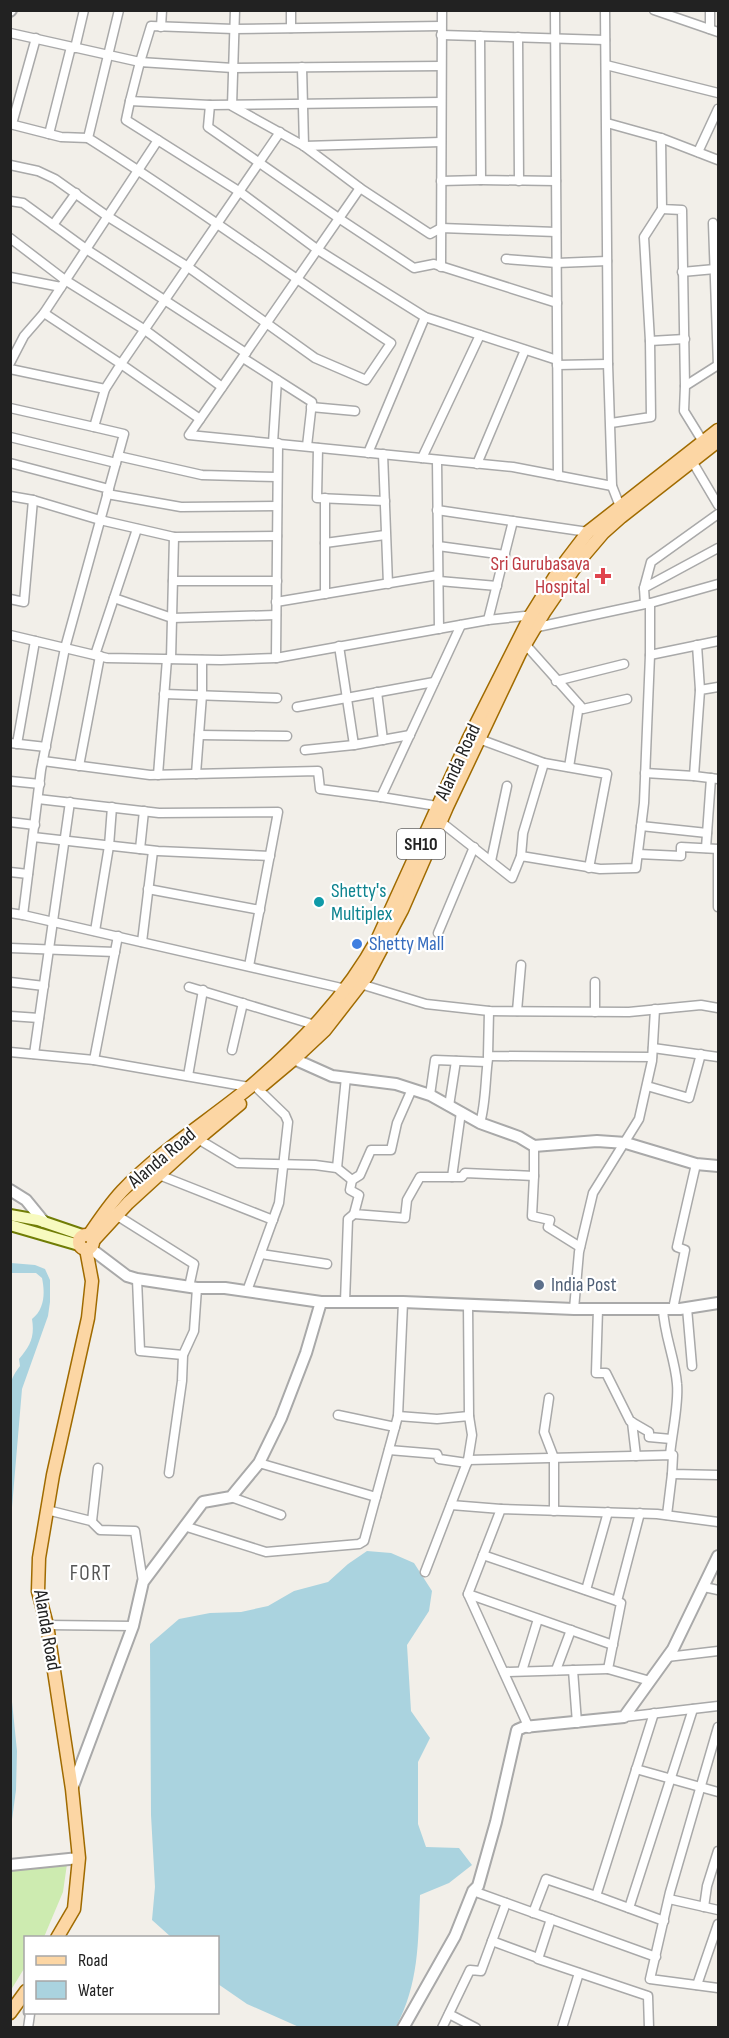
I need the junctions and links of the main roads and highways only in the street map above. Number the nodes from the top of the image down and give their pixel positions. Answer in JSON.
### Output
{"nodes":[{"id":1,"x":718,"y":430,"type":"edge"},
{"id":2,"x":718,"y":441,"type":"edge"},
{"id":3,"x":705,"y":446,"type":"junction"},
{"id":4,"x":621,"y":511,"type":"junction"},
{"id":5,"x":537,"y":614,"type":"junction"},
{"id":6,"x":529,"y":629,"type":"junction"},
{"id":7,"x":381,"y":940,"type":"junction"},
{"id":8,"x":353,"y":986,"type":"junction"},
{"id":9,"x":297,"y":1052,"type":"junction"},
{"id":10,"x":254,"y":1088,"type":"junction"},
{"id":11,"x":112,"y":1212,"type":"junction"},
{"id":12,"x":10,"y":1215,"type":"edge"},
{"id":13,"x":10,"y":1225,"type":"edge"},
{"id":14,"x":87,"y":1242,"type":"junction"},
{"id":15,"x":58,"y":1936,"type":"edge"}],
"edges":[{"from":1,"to":3,"type":"main road","name":"Alanda Road","number":"SH10"},
{"from":2,"to":3,"type":"main road","name":"Alanda Road","number":"SH10"},
{"from":3,"to":4,"type":"main road","name":"Alanda Road","number":"SH10"},
{"from":3,"to":4,"type":"main road","name":"Alanda Road","number":"SH10"},
{"from":4,"to":5,"type":"main road","name":"Alanda Road","number":"SH10"},
{"from":4,"to":5,"type":"main road","name":"Alanda Road","number":"SH10"},
{"from":5,"to":6,"type":"main road","name":"Alanda Road","number":"SH10"},
{"from":6,"to":7,"type":"main road","name":"Alanda Road","number":"SH10"},
{"from":6,"to":7,"type":"main road","name":"Alanda Road","number":"SH10"},
{"from":7,"to":8,"type":"main road","name":"Alanda Road","number":"SH10"},
{"from":8,"to":9,"type":"main road","name":"Alanda Road","number":"SH10"},
{"from":8,"to":9,"type":"main road","name":"Alanda Road","number":"SH10"},
{"from":9,"to":10,"type":"main road","name":"Alanda Road","number":"SH10"},
{"from":10,"to":11,"type":"main road","name":"Alanda Road","number":"SH10"},
{"from":10,"to":11,"type":"main road","name":"Alanda Road","number":"SH10"},
{"from":11,"to":14,"type":"main road","name":"Alanda Road","number":"SH10"},
{"from":12,"to":14,"type":"main road"},
{"from":13,"to":14,"type":"main road"},
{"from":14,"to":15,"type":"main road","name":"Alanda Road"}]}
